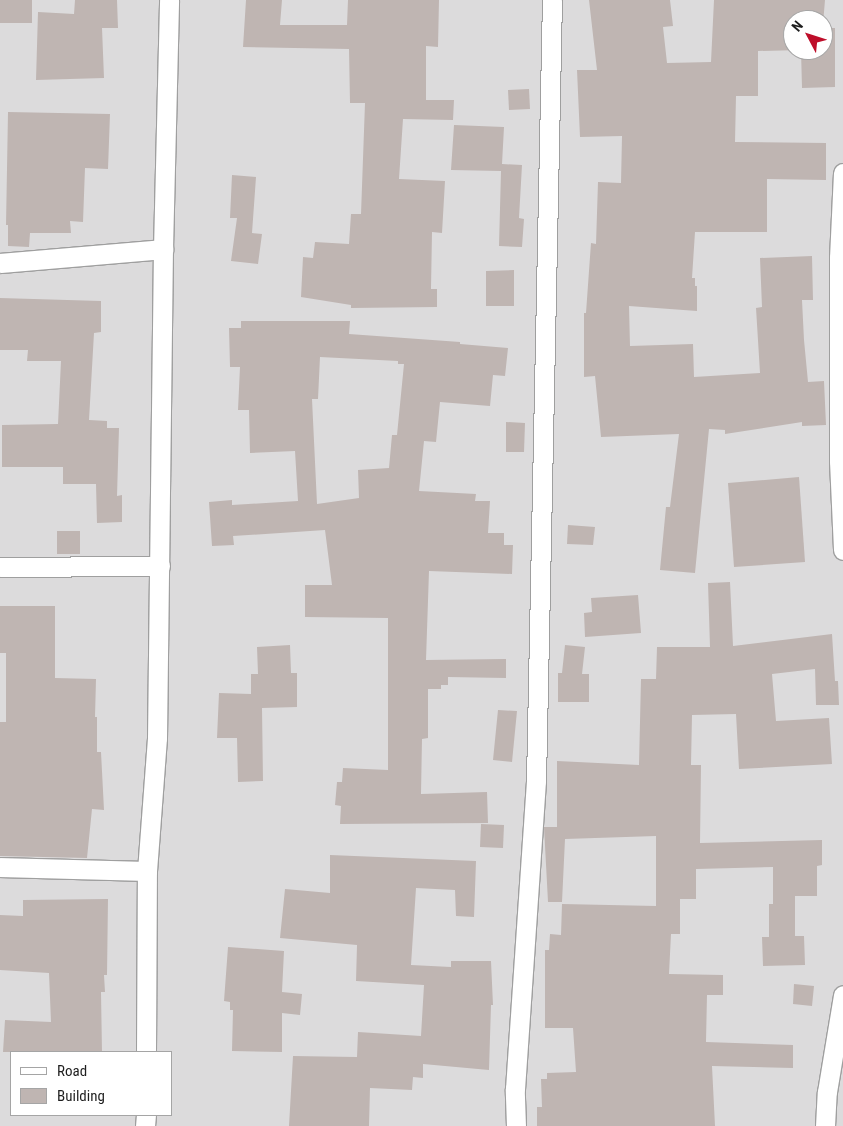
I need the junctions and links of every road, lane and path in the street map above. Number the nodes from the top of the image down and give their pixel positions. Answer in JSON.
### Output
{"nodes":[{"id":1,"x":169,"y":0,"type":"edge"},
{"id":2,"x":552,"y":0,"type":"edge"},
{"id":3,"x":843,"y":173,"type":"edge"},
{"id":4,"x":163,"y":249,"type":"junction"},
{"id":5,"x":0,"y":263,"type":"edge"},
{"id":6,"x":843,"y":550,"type":"edge"},
{"id":7,"x":160,"y":566,"type":"junction"},
{"id":8,"x":0,"y":567,"type":"edge"},
{"id":9,"x":0,"y":868,"type":"edge"},
{"id":10,"x":147,"y":872,"type":"junction"},
{"id":11,"x":843,"y":995,"type":"edge"},
{"id":12,"x":146,"y":1051,"type":"edge"},
{"id":13,"x":516,"y":1126,"type":"edge"},
{"id":14,"x":825,"y":1126,"type":"edge"}],
"edges":[{"from":1,"to":4,"type":"street"},
{"from":2,"to":13,"type":"street"},
{"from":3,"to":6,"type":"street"},
{"from":4,"to":5,"type":"street"},
{"from":4,"to":7,"type":"street"},
{"from":7,"to":8,"type":"street"},
{"from":7,"to":10,"type":"street"},
{"from":9,"to":10,"type":"street"},
{"from":10,"to":12,"type":"street"},
{"from":11,"to":14,"type":"street"}]}
